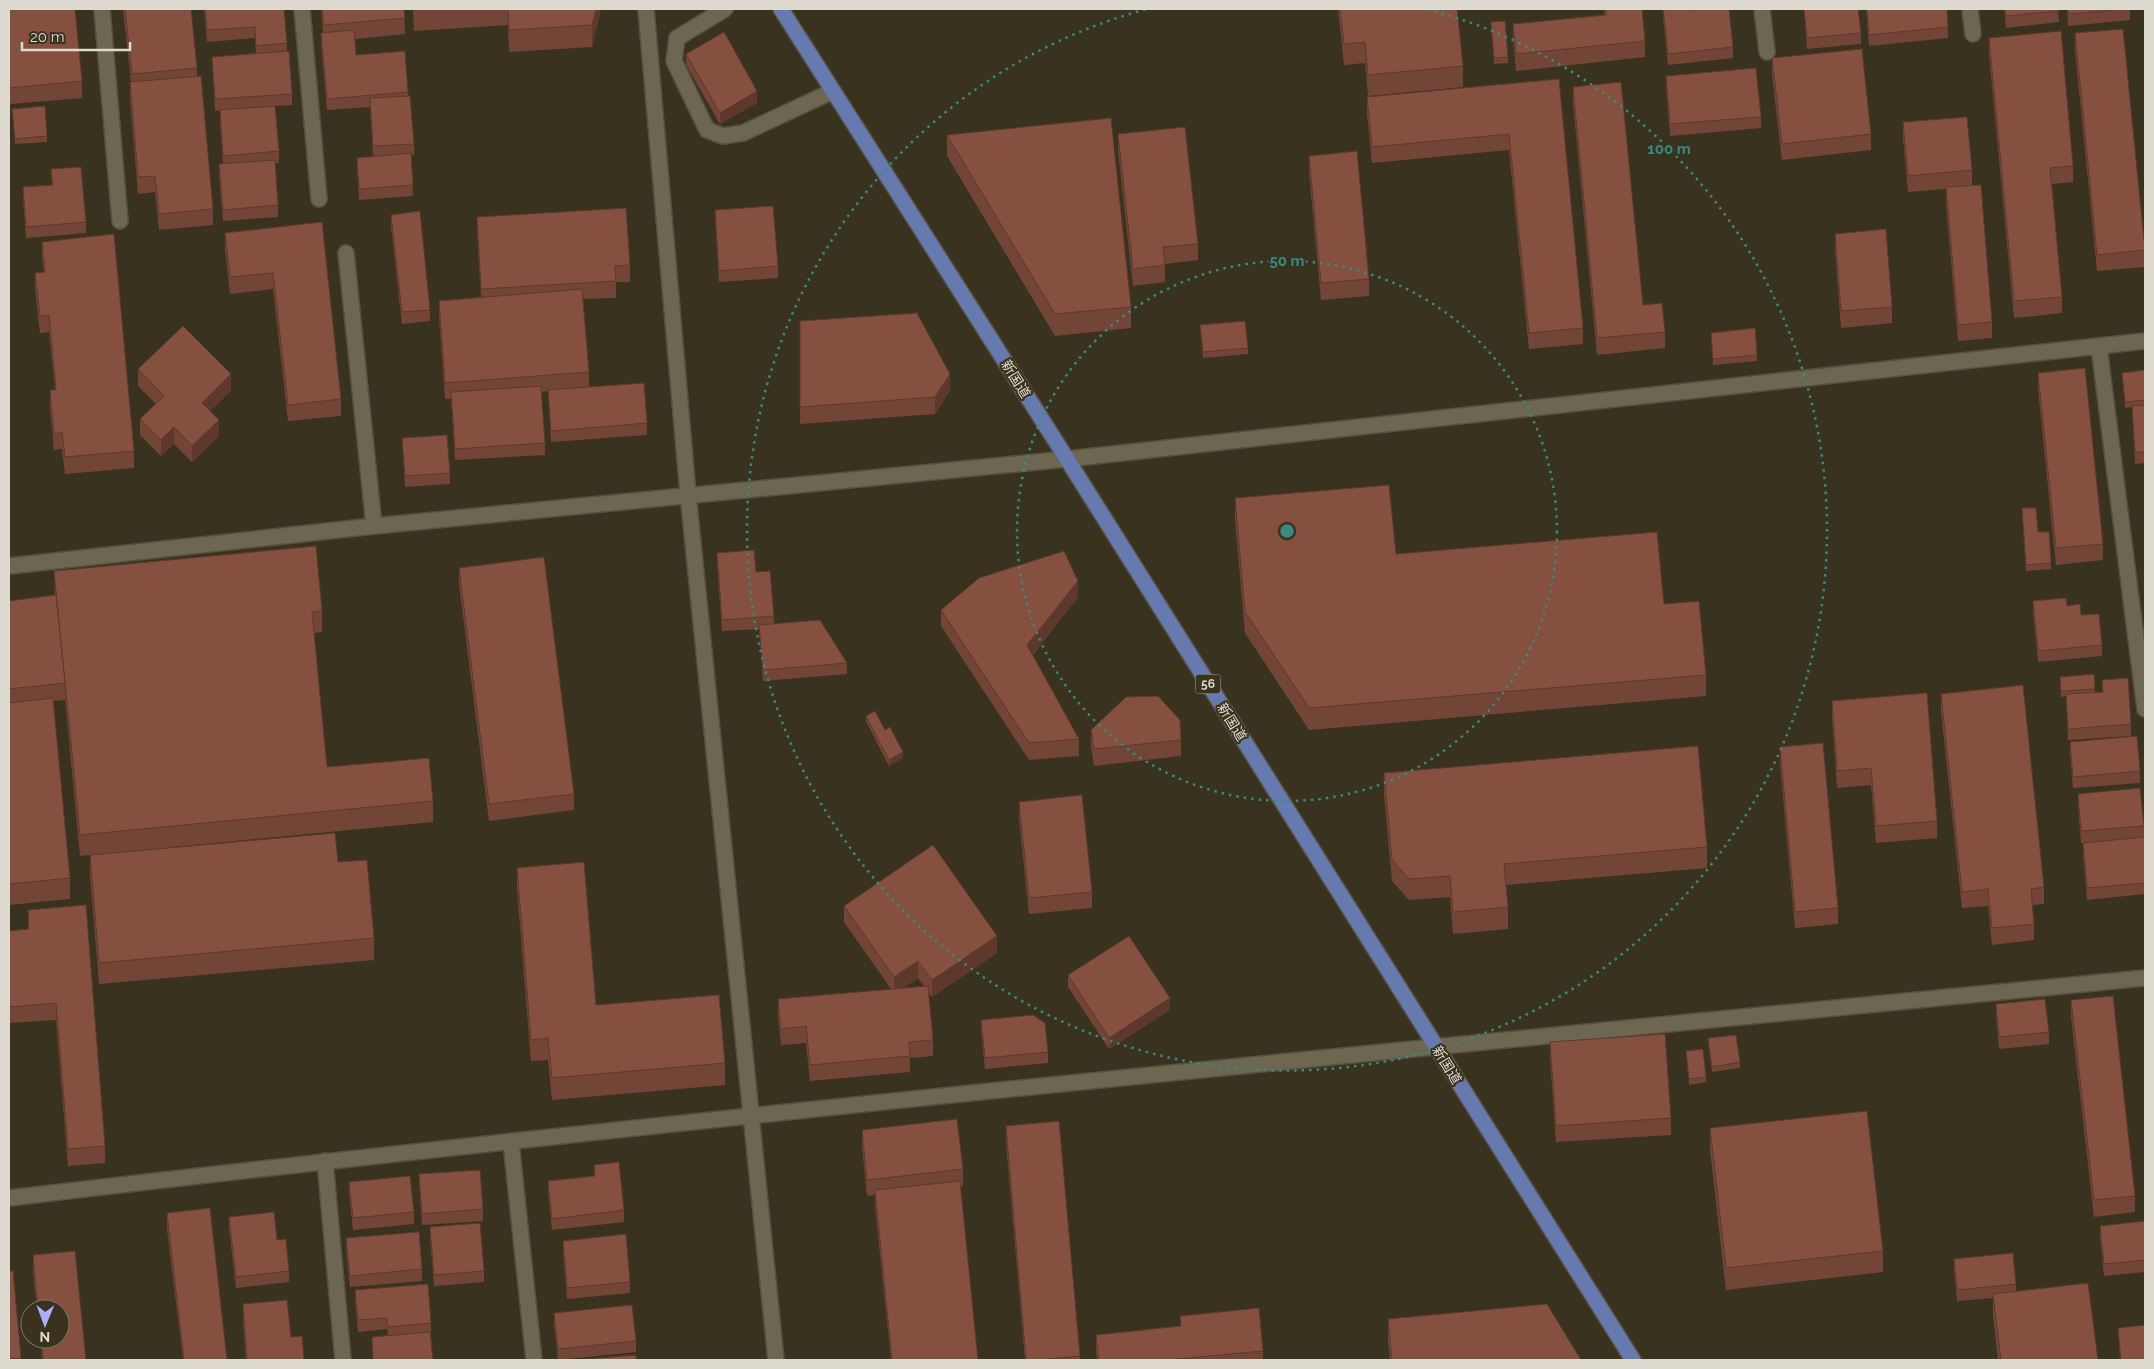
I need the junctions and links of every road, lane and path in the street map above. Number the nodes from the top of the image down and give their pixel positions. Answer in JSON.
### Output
{"nodes":[{"id":1,"x":102,"y":9,"type":"edge"},
{"id":2,"x":302,"y":9,"type":"edge"},
{"id":3,"x":646,"y":9,"type":"edge"},
{"id":4,"x":725,"y":9,"type":"edge"},
{"id":5,"x":781,"y":9,"type":"edge"},
{"id":6,"x":1762,"y":9,"type":"edge"},
{"id":7,"x":1970,"y":9,"type":"edge"},
{"id":8,"x":1973,"y":34,"type":"dead end"},
{"id":9,"x":1767,"y":52,"type":"dead end"},
{"id":10,"x":833,"y":91,"type":"junction"},
{"id":11,"x":318,"y":199,"type":"dead end"},
{"id":12,"x":120,"y":220,"type":"dead end"},
{"id":13,"x":346,"y":253,"type":"dead end"},
{"id":14,"x":2145,"y":341,"type":"edge"},
{"id":15,"x":2099,"y":347,"type":"junction"},
{"id":16,"x":1067,"y":459,"type":"junction"},
{"id":17,"x":688,"y":494,"type":"junction"},
{"id":18,"x":374,"y":526,"type":"junction"},
{"id":19,"x":9,"y":566,"type":"edge"},
{"id":20,"x":2145,"y":709,"type":"edge"},
{"id":21,"x":2145,"y":978,"type":"edge"},
{"id":22,"x":1435,"y":1046,"type":"junction"},
{"id":23,"x":750,"y":1117,"type":"junction"},
{"id":24,"x":511,"y":1142,"type":"junction"},
{"id":25,"x":325,"y":1161,"type":"junction"},
{"id":26,"x":9,"y":1198,"type":"edge"},
{"id":27,"x":343,"y":1360,"type":"edge"},
{"id":28,"x":534,"y":1360,"type":"edge"},
{"id":29,"x":776,"y":1360,"type":"edge"},
{"id":30,"x":1633,"y":1360,"type":"edge"}],
"edges":[{"from":1,"to":12,"type":"street"},
{"from":2,"to":11,"type":"street"},
{"from":3,"to":17,"type":"street"},
{"from":4,"to":10,"type":"street"},
{"from":5,"to":10,"type":"main road","name":"新国道","number":"56"},
{"from":6,"to":9,"type":"street"},
{"from":7,"to":8,"type":"street"},
{"from":10,"to":16,"type":"main road","name":"新国道","number":"56"},
{"from":13,"to":18,"type":"street"},
{"from":14,"to":15,"type":"street"},
{"from":15,"to":16,"type":"street"},
{"from":15,"to":20,"type":"street"},
{"from":16,"to":17,"type":"street"},
{"from":16,"to":22,"type":"main road","name":"新国道","number":"56"},
{"from":17,"to":18,"type":"street"},
{"from":17,"to":23,"type":"street"},
{"from":18,"to":19,"type":"street"},
{"from":21,"to":22,"type":"street"},
{"from":22,"to":23,"type":"street"},
{"from":22,"to":30,"type":"main road","name":"新国道","number":"56"},
{"from":23,"to":24,"type":"street"},
{"from":23,"to":29,"type":"street"},
{"from":24,"to":25,"type":"street"},
{"from":24,"to":28,"type":"street"},
{"from":25,"to":26,"type":"street"},
{"from":25,"to":27,"type":"street"}]}
